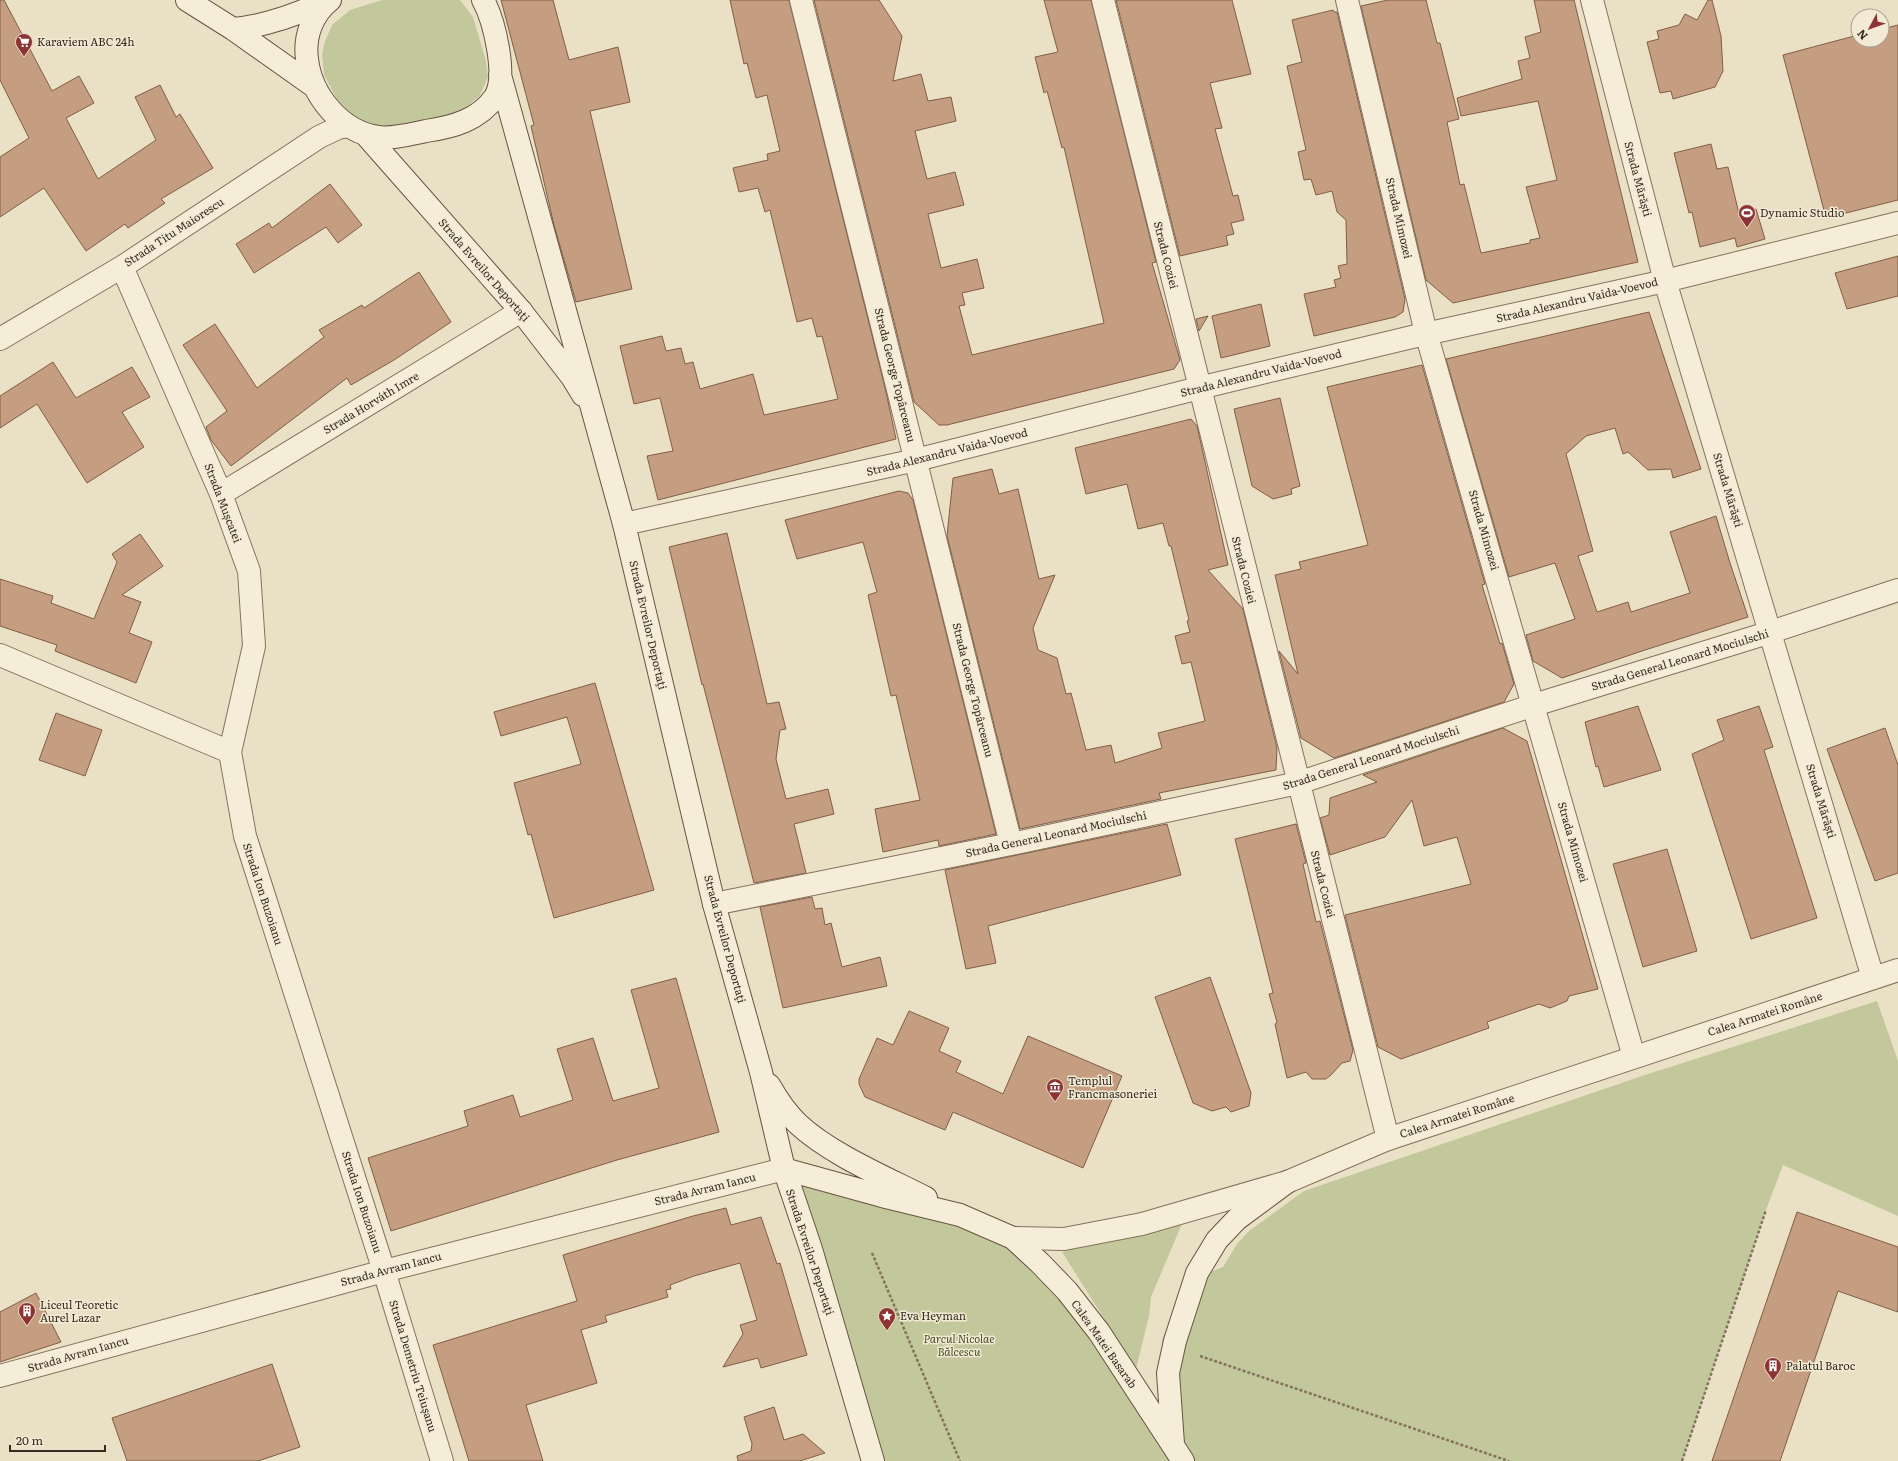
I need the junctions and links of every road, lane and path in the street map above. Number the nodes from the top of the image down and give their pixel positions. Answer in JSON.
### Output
{"nodes":[{"id":1,"x":187,"y":0,"type":"edge"},
{"id":2,"x":330,"y":0,"type":"edge"},
{"id":3,"x":800,"y":0,"type":"edge"},
{"id":4,"x":1102,"y":0,"type":"edge"},
{"id":5,"x":1347,"y":0,"type":"edge"},
{"id":6,"x":1592,"y":0,"type":"edge"},
{"id":7,"x":486,"y":3,"type":"edge"},
{"id":8,"x":233,"y":29,"type":"junction"},
{"id":9,"x":500,"y":75,"type":"junction"},
{"id":10,"x":314,"y":87,"type":"junction"},
{"id":11,"x":357,"y":130,"type":"junction"},
{"id":12,"x":1898,"y":223,"type":"edge"},
{"id":13,"x":122,"y":267,"type":"junction"},
{"id":14,"x":1665,"y":280,"type":"junction"},
{"id":15,"x":521,"y":311,"type":"junction"},
{"id":16,"x":1426,"y":333,"type":"junction"},
{"id":17,"x":0,"y":339,"type":"edge"},
{"id":18,"x":1200,"y":388,"type":"junction"},
{"id":19,"x":594,"y":413,"type":"junction"},
{"id":20,"x":916,"y":460,"type":"junction"},
{"id":21,"x":221,"y":494,"type":"junction"},
{"id":22,"x":624,"y":524,"type":"junction"},
{"id":23,"x":1898,"y":590,"type":"edge"},
{"id":24,"x":1770,"y":632,"type":"junction"},
{"id":25,"x":0,"y":655,"type":"edge"},
{"id":26,"x":1534,"y":705,"type":"junction"},
{"id":27,"x":230,"y":752,"type":"junction"},
{"id":28,"x":1298,"y":783,"type":"junction"},
{"id":29,"x":1011,"y":844,"type":"junction"},
{"id":30,"x":714,"y":904,"type":"junction"},
{"id":31,"x":1898,"y":970,"type":"edge"},
{"id":32,"x":1873,"y":978,"type":"junction"},
{"id":33,"x":1634,"y":1057,"type":"junction"},
{"id":34,"x":761,"y":1072,"type":"junction"},
{"id":35,"x":1388,"y":1139,"type":"junction"},
{"id":36,"x":784,"y":1170,"type":"junction"},
{"id":37,"x":1287,"y":1182,"type":"junction"},
{"id":38,"x":1766,"y":1210,"type":"dead end"},
{"id":39,"x":960,"y":1215,"type":"junction"},
{"id":40,"x":1013,"y":1238,"type":"junction"},
{"id":41,"x":872,"y":1253,"type":"dead end"},
{"id":42,"x":384,"y":1271,"type":"junction"},
{"id":43,"x":1196,"y":1355,"type":"dead end"},
{"id":44,"x":0,"y":1376,"type":"edge"},
{"id":45,"x":1178,"y":1453,"type":"edge"},
{"id":46,"x":442,"y":1461,"type":"edge"},
{"id":47,"x":873,"y":1461,"type":"edge"},
{"id":48,"x":960,"y":1461,"type":"edge"},
{"id":49,"x":1509,"y":1461,"type":"edge"},
{"id":50,"x":1682,"y":1461,"type":"edge"}],
"edges":[{"from":1,"to":8,"type":"street"},
{"from":2,"to":8,"type":"street"},
{"from":2,"to":10,"type":"street"},
{"from":3,"to":20,"type":"street","name":"Strada George Topârceanu"},
{"from":4,"to":18,"type":"street","name":"Strada Coziei"},
{"from":5,"to":16,"type":"street","name":"Strada Mimozei"},
{"from":6,"to":14,"type":"street","name":"Strada Mărăști"},
{"from":7,"to":9,"type":"street"},
{"from":8,"to":10,"type":"street"},
{"from":9,"to":11,"type":"street"},
{"from":9,"to":19,"type":"street","name":"Strada Evreilor Deportaţi"},
{"from":10,"to":11,"type":"street","name":"Strada Evreilor Deportaţi"},
{"from":11,"to":13,"type":"street","name":"Strada Titu Maiorescu"},
{"from":11,"to":15,"type":"street","name":"Strada Evreilor Deportaţi"},
{"from":12,"to":14,"type":"street","name":"Strada Alexandru Vaida-Voevod"},
{"from":13,"to":17,"type":"street","name":"Strada Titu Maiorescu"},
{"from":13,"to":21,"type":"street","name":"Strada Mușcatei"},
{"from":14,"to":16,"type":"street","name":"Strada Alexandru Vaida-Voevod"},
{"from":14,"to":24,"type":"street","name":"Strada Mărăști"},
{"from":15,"to":19,"type":"street","name":"Strada Evreilor Deportaţi"},
{"from":15,"to":21,"type":"street","name":"Strada Horváth Imre"},
{"from":16,"to":18,"type":"street","name":"Strada Alexandru Vaida-Voevod"},
{"from":16,"to":26,"type":"street","name":"Strada Mimozei"},
{"from":18,"to":20,"type":"street","name":"Strada Alexandru Vaida-Voevod"},
{"from":18,"to":28,"type":"street","name":"Strada Coziei"},
{"from":19,"to":22,"type":"street","name":"Strada Evreilor Deportaţi"},
{"from":20,"to":22,"type":"street","name":"Strada Alexandru Vaida-Voevod"},
{"from":20,"to":29,"type":"street","name":"Strada George Topârceanu"},
{"from":21,"to":27,"type":"street","name":"Strada Mușcatei"},
{"from":22,"to":30,"type":"street","name":"Strada Evreilor Deportaţi"},
{"from":23,"to":24,"type":"street","name":"Strada General Leonard Mociulschi"},
{"from":24,"to":26,"type":"street","name":"Strada General Leonard Mociulschi"},
{"from":24,"to":32,"type":"street","name":"Strada Mărăști"},
{"from":25,"to":27,"type":"street"},
{"from":26,"to":28,"type":"street","name":"Strada General Leonard Mociulschi"},
{"from":26,"to":33,"type":"street","name":"Strada Mimozei"},
{"from":27,"to":42,"type":"street","name":"Strada Ion Buzoianu"},
{"from":28,"to":29,"type":"street","name":"Strada General Leonard Mociulschi"},
{"from":28,"to":35,"type":"street","name":"Strada Coziei"},
{"from":29,"to":30,"type":"street","name":"Strada General Leonard Mociulschi"},
{"from":30,"to":34,"type":"street","name":"Strada Evreilor Deportaţi"},
{"from":31,"to":32,"type":"street","name":"Calea Armatei Române"},
{"from":32,"to":33,"type":"street","name":"Calea Armatei Române"},
{"from":33,"to":35,"type":"street","name":"Calea Armatei Române"},
{"from":34,"to":36,"type":"street","name":"Strada Evreilor Deportaţi"},
{"from":34,"to":39,"type":"street"},
{"from":35,"to":37,"type":"street","name":"Calea Armatei Române"},
{"from":36,"to":39,"type":"street","name":"Calea Matei Basarab"},
{"from":36,"to":42,"type":"street","name":"Strada Avram Iancu"},
{"from":36,"to":47,"type":"street","name":"Strada Evreilor Deportaţi"},
{"from":37,"to":40,"type":"street","name":"Calea Armatei Române"},
{"from":37,"to":45,"type":"street"},
{"from":38,"to":50,"type":"path"},
{"from":39,"to":40,"type":"street","name":"Calea Matei Basarab"},
{"from":40,"to":45,"type":"street","name":"Calea Matei Basarab"},
{"from":41,"to":48,"type":"path"},
{"from":42,"to":44,"type":"street","name":"Strada Avram Iancu"},
{"from":42,"to":46,"type":"street","name":"Strada Demetriu Teiușanu"},
{"from":43,"to":49,"type":"path"}]}
